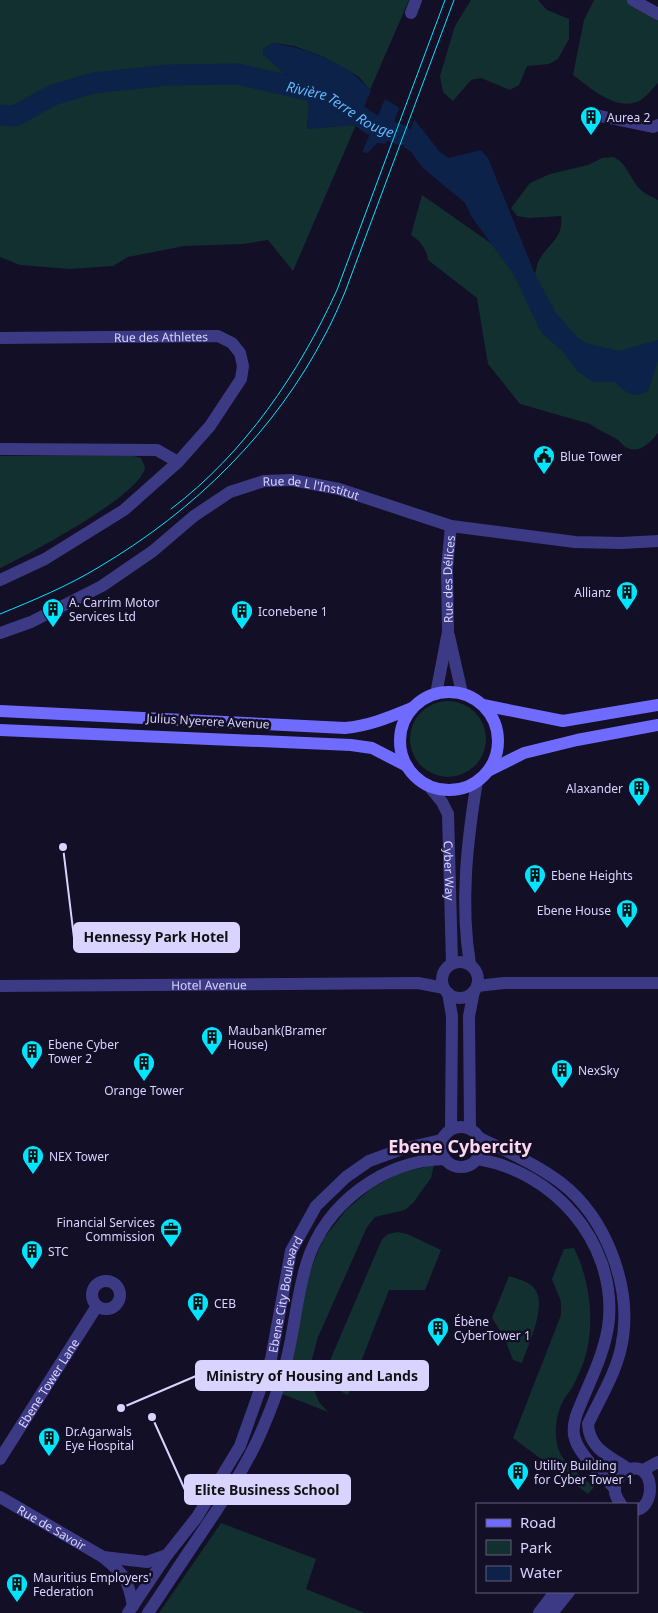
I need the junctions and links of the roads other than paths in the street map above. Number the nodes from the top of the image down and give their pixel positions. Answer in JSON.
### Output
{"nodes":[{"id":1,"x":416,"y":0,"type":"edge"},
{"id":2,"x":633,"y":0,"type":"edge"},
{"id":3,"x":411,"y":13,"type":"dead end"},
{"id":4,"x":658,"y":14,"type":"edge"},
{"id":5,"x":600,"y":116,"type":"dead end"},
{"id":6,"x":658,"y":125,"type":"edge"},
{"id":7,"x":0,"y":338,"type":"edge"},
{"id":8,"x":0,"y":449,"type":"edge"},
{"id":9,"x":178,"y":462,"type":"junction"},
{"id":10,"x":451,"y":526,"type":"junction"},
{"id":11,"x":658,"y":541,"type":"edge"},
{"id":12,"x":0,"y":580,"type":"edge"},
{"id":13,"x":448,"y":632,"type":"junction"},
{"id":14,"x":0,"y":633,"type":"edge"},
{"id":15,"x":462,"y":693,"type":"junction"},
{"id":16,"x":436,"y":694,"type":"junction"},
{"id":17,"x":483,"y":705,"type":"junction"},
{"id":18,"x":658,"y":705,"type":"edge"},
{"id":19,"x":412,"y":708,"type":"junction"},
{"id":20,"x":0,"y":711,"type":"edge"},
{"id":21,"x":658,"y":725,"type":"edge"},
{"id":22,"x":0,"y":730,"type":"edge"},
{"id":23,"x":407,"y":766,"type":"junction"},
{"id":24,"x":487,"y":772,"type":"junction"},
{"id":25,"x":477,"y":781,"type":"junction"},
{"id":26,"x":428,"y":785,"type":"junction"},
{"id":27,"x":448,"y":967,"type":"junction"},
{"id":28,"x":475,"y":979,"type":"junction"},
{"id":29,"x":418,"y":983,"type":"junction"},
{"id":30,"x":658,"y":983,"type":"edge"},
{"id":31,"x":0,"y":986,"type":"edge"},
{"id":32,"x":446,"y":991,"type":"junction"},
{"id":33,"x":451,"y":1128,"type":"junction"},
{"id":34,"x":470,"y":1128,"type":"junction"},
{"id":35,"x":480,"y":1138,"type":"junction"},
{"id":36,"x":441,"y":1140,"type":"junction"},
{"id":37,"x":444,"y":1159,"type":"junction"},
{"id":38,"x":477,"y":1159,"type":"junction"},
{"id":39,"x":97,"y":1306,"type":"dead end"},
{"id":40,"x":0,"y":1459,"type":"edge"},
{"id":41,"x":658,"y":1462,"type":"edge"},
{"id":42,"x":637,"y":1470,"type":"junction"},
{"id":43,"x":657,"y":1482,"type":"edge"},
{"id":44,"x":0,"y":1497,"type":"edge"},
{"id":45,"x":617,"y":1498,"type":"edge"},
{"id":46,"x":638,"y":1510,"type":"edge"},
{"id":47,"x":167,"y":1554,"type":"junction"},
{"id":48,"x":103,"y":1558,"type":"junction"},
{"id":49,"x":554,"y":1593,"type":"edge"},
{"id":50,"x":568,"y":1593,"type":"edge"},
{"id":51,"x":131,"y":1610,"type":"edge"},
{"id":52,"x":148,"y":1613,"type":"edge"},
{"id":53,"x":538,"y":1613,"type":"edge"},
{"id":54,"x":552,"y":1613,"type":"edge"}],
"edges":[{"from":1,"to":3,"type":"street"},
{"from":2,"to":4,"type":"street"},
{"from":5,"to":6,"type":"street"},
{"from":7,"to":9,"type":"street","name":"Rue des Athletes"},
{"from":8,"to":9,"type":"street"},
{"from":9,"to":12,"type":"street","name":"Rue des Athletes"},
{"from":10,"to":11,"type":"street","name":"Rue de L l'Institut"},
{"from":10,"to":13,"type":"street","name":"Rue des Délices"},
{"from":10,"to":14,"type":"street","name":"Rue de L l'Institut"},
{"from":13,"to":15,"type":"street","name":"Rue des Délices"},
{"from":13,"to":16,"type":"street","name":"Rue des Délices"},
{"from":15,"to":16,"type":"main road"},
{"from":15,"to":17,"type":"main road"},
{"from":16,"to":19,"type":"main road"},
{"from":17,"to":18,"type":"main road"},
{"from":17,"to":24,"type":"main road"},
{"from":19,"to":20,"type":"main road","name":"Julius Nyerere Avenue"},
{"from":19,"to":23,"type":"main road"},
{"from":21,"to":24,"type":"main road"},
{"from":22,"to":23,"type":"main road","name":"Julius Nyerere Avenue"},
{"from":23,"to":26,"type":"main road"},
{"from":24,"to":25,"type":"main road"},
{"from":25,"to":26,"type":"main road"},
{"from":25,"to":28,"type":"street","name":"Cyber Way"},
{"from":26,"to":27,"type":"street","name":"Cyber Way"},
{"from":27,"to":28,"type":"street"},
{"from":27,"to":29,"type":"street","name":"Hotel Avenue"},
{"from":27,"to":32,"type":"street"},
{"from":28,"to":30,"type":"street"},
{"from":28,"to":32,"type":"street"},
{"from":28,"to":34,"type":"street","name":"Cyber Way"},
{"from":29,"to":31,"type":"street","name":"Hotel Avenue"},
{"from":29,"to":32,"type":"street","name":"Hotel Avenue"},
{"from":32,"to":33,"type":"street"},
{"from":33,"to":34,"type":"street"},
{"from":33,"to":36,"type":"street"},
{"from":34,"to":35,"type":"street"},
{"from":35,"to":38,"type":"street"},
{"from":35,"to":42,"type":"street"},
{"from":36,"to":37,"type":"street"},
{"from":36,"to":47,"type":"street","name":"Ebene City Boulevard"},
{"from":37,"to":38,"type":"street","name":"Ebene City Boulevard"},
{"from":37,"to":52,"type":"street","name":"Ebene City Boulevard"},
{"from":38,"to":45,"type":"street","name":"Ebene City Boulevard"},
{"from":39,"to":40,"type":"street","name":"Ebene Tower Lane"},
{"from":41,"to":42,"type":"street"},
{"from":42,"to":43,"type":"street"},
{"from":42,"to":45,"type":"street"},
{"from":43,"to":46,"type":"street"},
{"from":44,"to":48,"type":"street","name":"Rue de Savoir"},
{"from":47,"to":48,"type":"street","name":"Rue de Savoir"},
{"from":47,"to":51,"type":"street","name":"Ebene City Boulevard"},
{"from":48,"to":51,"type":"street","name":"Rue de Savoir"},
{"from":49,"to":53,"type":"street"},
{"from":50,"to":54,"type":"street"}]}
